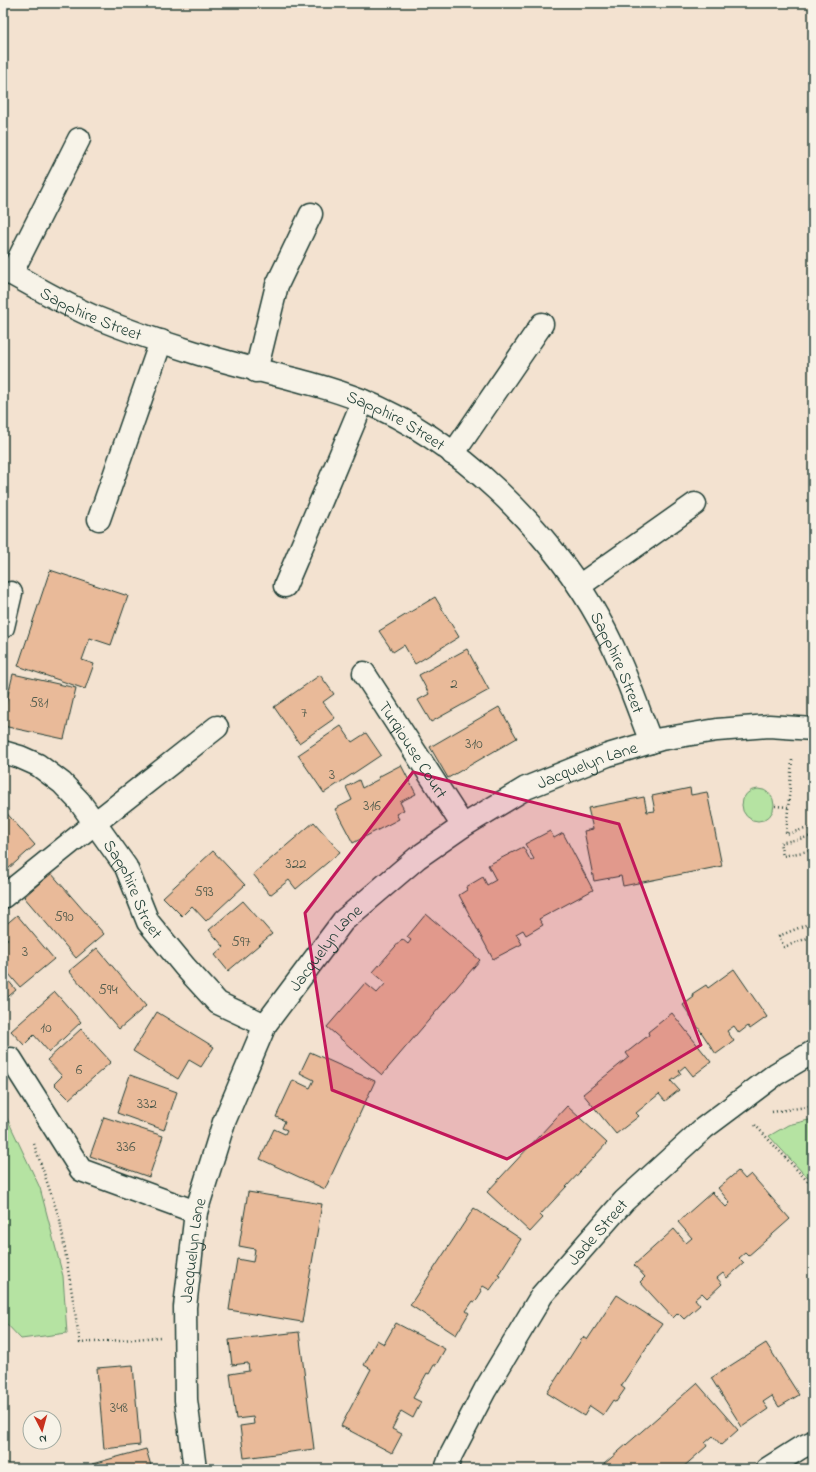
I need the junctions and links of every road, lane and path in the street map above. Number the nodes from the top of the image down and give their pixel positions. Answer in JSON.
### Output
{"nodes":[{"id":1,"x":79,"y":139,"type":"dead end"},
{"id":2,"x":311,"y":214,"type":"dead end"},
{"id":3,"x":7,"y":271,"type":"edge"},
{"id":4,"x":542,"y":324,"type":"dead end"},
{"id":5,"x":161,"y":341,"type":"junction"},
{"id":6,"x":256,"y":371,"type":"junction"},
{"id":7,"x":363,"y":401,"type":"junction"},
{"id":8,"x":453,"y":454,"type":"junction"},
{"id":9,"x":695,"y":504,"type":"dead end"},
{"id":10,"x":99,"y":519,"type":"dead end"},
{"id":11,"x":285,"y":586,"type":"dead end"},
{"id":12,"x":579,"y":586,"type":"junction"},
{"id":13,"x":11,"y":593,"type":"dead end"},
{"id":14,"x":3,"y":627,"type":"edge"},
{"id":15,"x":364,"y":673,"type":"dead end"},
{"id":16,"x":217,"y":727,"type":"dead end"},
{"id":17,"x":813,"y":729,"type":"edge"},
{"id":18,"x":651,"y":742,"type":"junction"},
{"id":19,"x":3,"y":752,"type":"edge"},
{"id":20,"x":792,"y":760,"type":"dead end"},
{"id":21,"x":775,"y":806,"type":"dead end"},
{"id":22,"x":788,"y":807,"type":"junction"},
{"id":23,"x":95,"y":823,"type":"junction"},
{"id":24,"x":463,"y":826,"type":"junction"},
{"id":25,"x":813,"y":827,"type":"edge"},
{"id":26,"x":813,"y":836,"type":"edge"},
{"id":27,"x":813,"y":850,"type":"edge"},
{"id":28,"x":3,"y":897,"type":"edge"},
{"id":29,"x":813,"y":922,"type":"edge"},
{"id":30,"x":813,"y":936,"type":"edge"},
{"id":31,"x":265,"y":1025,"type":"junction"},
{"id":32,"x":813,"y":1052,"type":"edge"},
{"id":33,"x":11,"y":1059,"type":"dead end"},
{"id":34,"x":813,"y":1106,"type":"edge"},
{"id":35,"x":772,"y":1112,"type":"dead end"},
{"id":36,"x":754,"y":1125,"type":"dead end"},
{"id":37,"x":32,"y":1140,"type":"dead end"},
{"id":38,"x":813,"y":1187,"type":"edge"},
{"id":39,"x":196,"y":1212,"type":"junction"},
{"id":40,"x":185,"y":1336,"type":"junction"},
{"id":41,"x":813,"y":1442,"type":"edge"},
{"id":42,"x":195,"y":1469,"type":"edge"},
{"id":43,"x":446,"y":1469,"type":"edge"},
{"id":44,"x":767,"y":1469,"type":"edge"}],
"edges":[{"from":1,"to":3,"type":"street"},
{"from":2,"to":6,"type":"street"},
{"from":3,"to":5,"type":"street","name":"Sapphire Street"},
{"from":4,"to":8,"type":"street"},
{"from":5,"to":6,"type":"street","name":"Sapphire Street"},
{"from":5,"to":10,"type":"street"},
{"from":6,"to":7,"type":"street","name":"Sapphire Street"},
{"from":7,"to":8,"type":"street","name":"Sapphire Street"},
{"from":7,"to":11,"type":"street"},
{"from":8,"to":12,"type":"street","name":"Sapphire Street"},
{"from":9,"to":12,"type":"street"},
{"from":12,"to":18,"type":"street","name":"Sapphire Street"},
{"from":13,"to":14,"type":"street"},
{"from":15,"to":24,"type":"street","name":"Turqiouse Court"},
{"from":16,"to":23,"type":"street"},
{"from":17,"to":18,"type":"street","name":"Jacquelyn Lane"},
{"from":18,"to":24,"type":"street","name":"Jacquelyn Lane"},
{"from":19,"to":23,"type":"street","name":"Sapphire Street"},
{"from":20,"to":22,"type":"path"},
{"from":21,"to":22,"type":"path"},
{"from":22,"to":25,"type":"path"},
{"from":23,"to":28,"type":"street"},
{"from":23,"to":31,"type":"street","name":"Sapphire Street"},
{"from":24,"to":31,"type":"street","name":"Jacquelyn Lane"},
{"from":26,"to":27,"type":"path"},
{"from":29,"to":30,"type":"path"},
{"from":31,"to":39,"type":"street","name":"Jacquelyn Lane"},
{"from":32,"to":43,"type":"street","name":"Jade Street"},
{"from":33,"to":39,"type":"street"},
{"from":34,"to":35,"type":"path"},
{"from":36,"to":38,"type":"path"},
{"from":37,"to":40,"type":"path"},
{"from":39,"to":40,"type":"street","name":"Jacquelyn Lane"},
{"from":40,"to":42,"type":"street","name":"Jacquelyn Lane"},
{"from":41,"to":44,"type":"street"}]}
